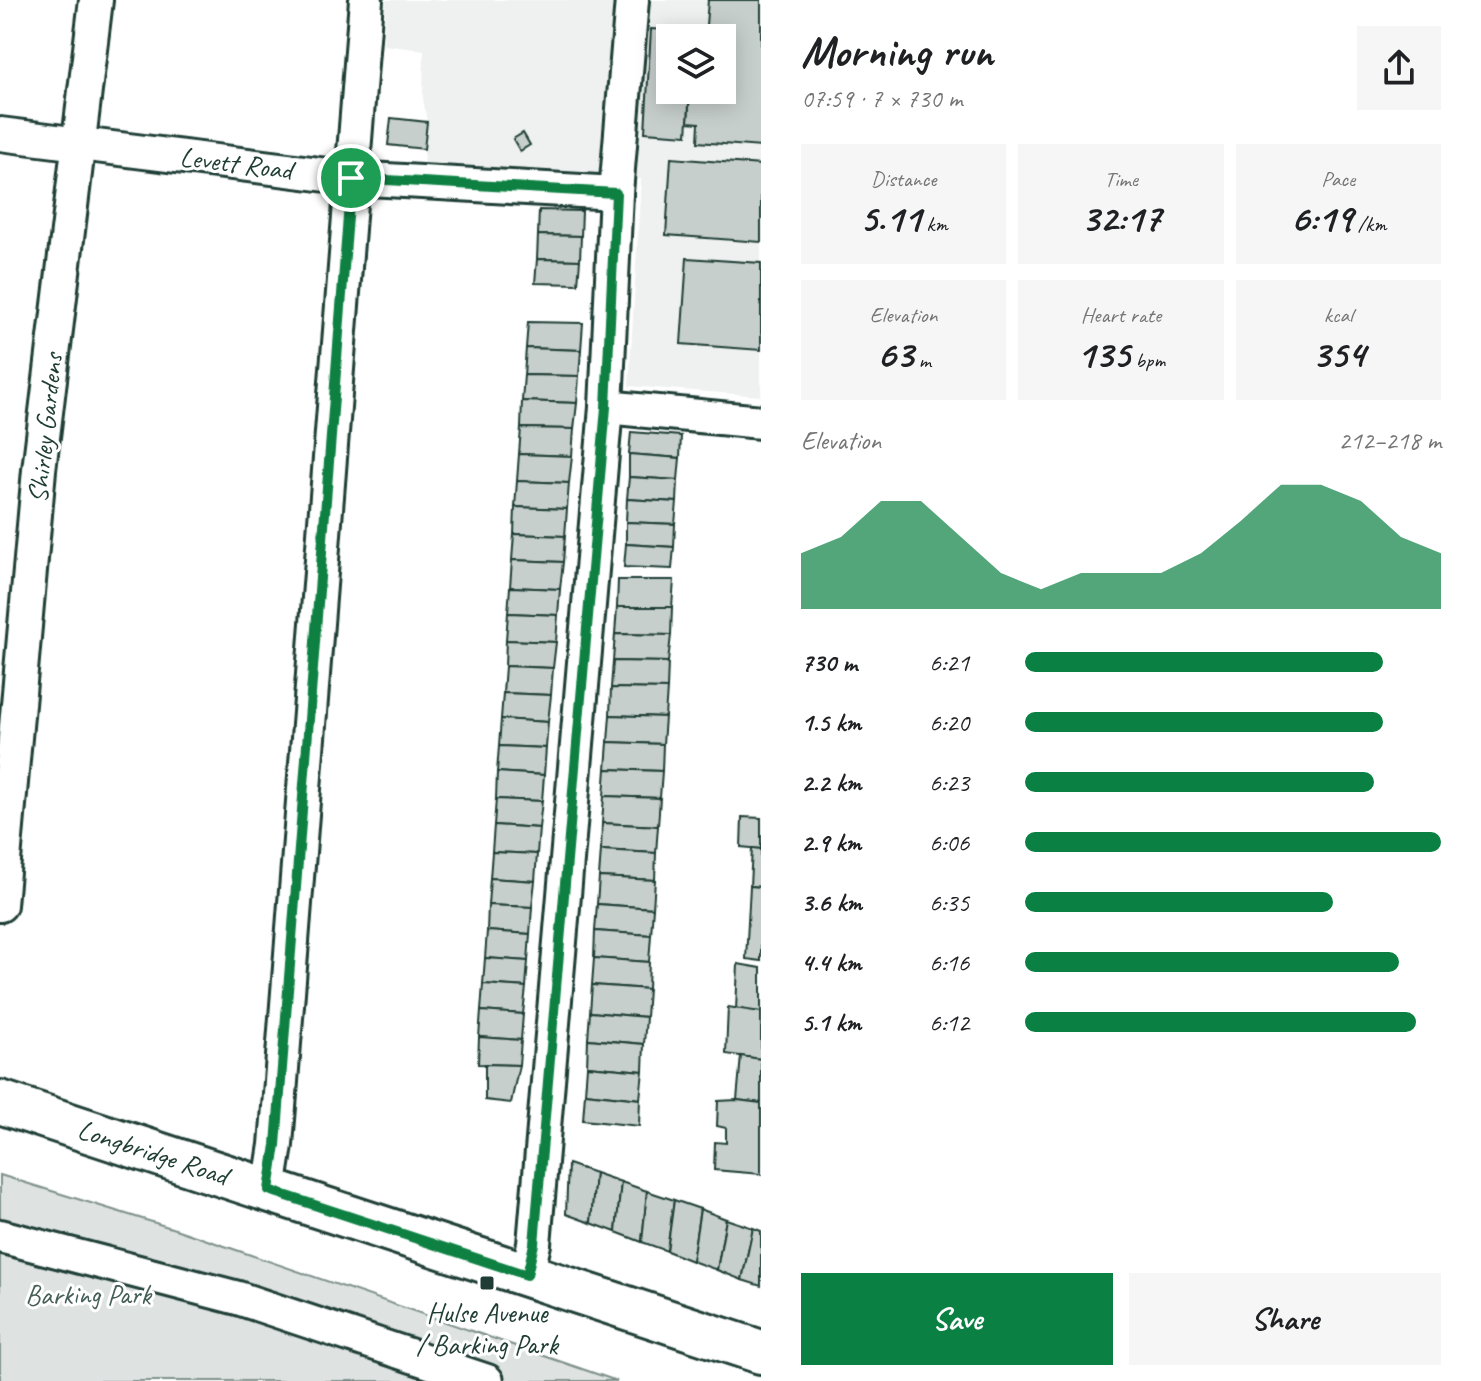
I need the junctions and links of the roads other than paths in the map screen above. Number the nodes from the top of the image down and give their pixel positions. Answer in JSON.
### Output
{"nodes":[{"id":1,"x":96,"y":0,"type":"edge"},
{"id":2,"x":366,"y":0,"type":"edge"},
{"id":3,"x":632,"y":0,"type":"edge"},
{"id":4,"x":0,"y":134,"type":"edge"},
{"id":5,"x":79,"y":143,"type":"junction"},
{"id":6,"x":351,"y":178,"type":"junction"},
{"id":7,"x":616,"y":193,"type":"junction"},
{"id":8,"x":606,"y":407,"type":"junction"},
{"id":9,"x":761,"y":422,"type":"edge"},
{"id":10,"x":0,"y":905,"type":"edge"},
{"id":11,"x":0,"y":1102,"type":"edge"},
{"id":12,"x":269,"y":1190,"type":"junction"},
{"id":13,"x":0,"y":1236,"type":"edge"},
{"id":14,"x":527,"y":1275,"type":"junction"},
{"id":15,"x":761,"y":1352,"type":"edge"},
{"id":16,"x":487,"y":1381,"type":"edge"}],
"edges":[{"from":1,"to":5,"type":"street","name":"Shirley Gardens"},
{"from":2,"to":6,"type":"street"},
{"from":3,"to":7,"type":"street"},
{"from":4,"to":5,"type":"street","name":"Levett Road"},
{"from":5,"to":6,"type":"street","name":"Levett Road"},
{"from":5,"to":10,"type":"street","name":"Shirley Gardens"},
{"from":6,"to":7,"type":"street","name":"Levett Road"},
{"from":6,"to":12,"type":"street"},
{"from":7,"to":8,"type":"street"},
{"from":8,"to":9,"type":"street"},
{"from":8,"to":14,"type":"street"},
{"from":11,"to":12,"type":"main road","name":"Longbridge Road"},
{"from":12,"to":14,"type":"main road","name":"Longbridge Road"},
{"from":13,"to":16,"type":"street"},
{"from":14,"to":15,"type":"main road","name":"Longbridge Road"}]}
